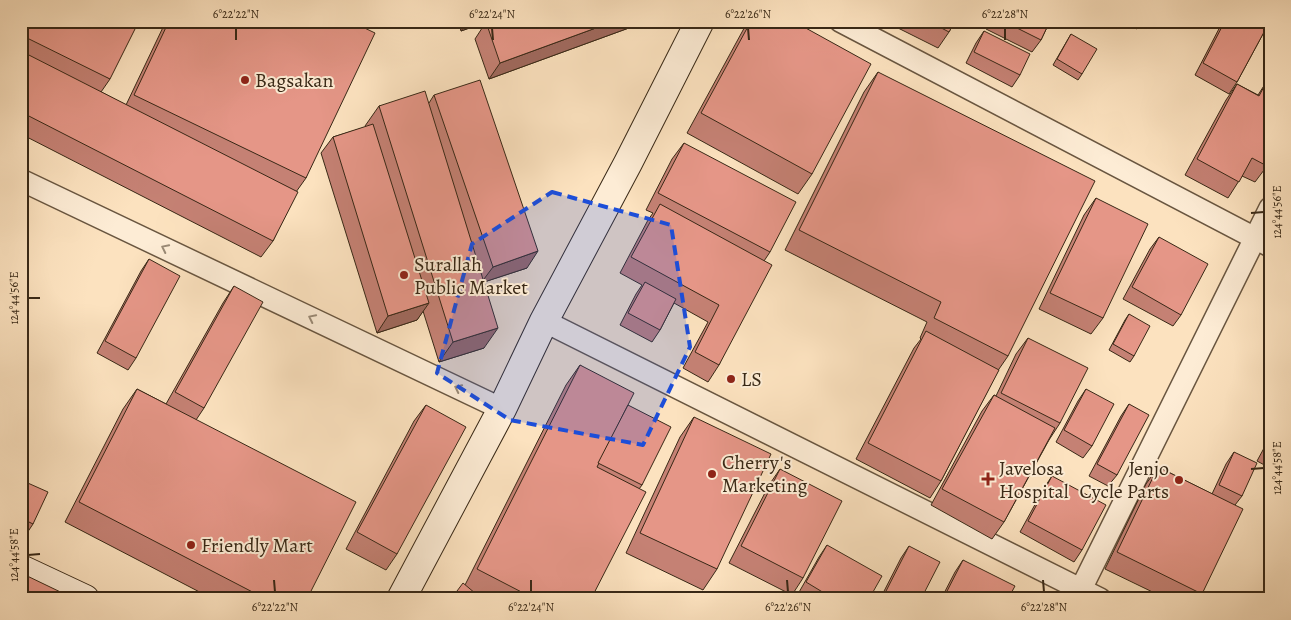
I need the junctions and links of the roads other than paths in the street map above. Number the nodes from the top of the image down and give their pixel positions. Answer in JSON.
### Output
{"nodes":[{"id":1,"x":700,"y":21,"type":"edge"},
{"id":2,"x":840,"y":21,"type":"edge"},
{"id":3,"x":21,"y":180,"type":"edge"},
{"id":4,"x":1270,"y":208,"type":"edge"},
{"id":5,"x":1262,"y":242,"type":"edge"},
{"id":6,"x":544,"y":321,"type":"junction"},
{"id":7,"x":502,"y":409,"type":"junction"},
{"id":8,"x":21,"y":569,"type":"edge"},
{"id":9,"x":1078,"y":594,"type":"edge"},
{"id":10,"x":85,"y":599,"type":"edge"},
{"id":11,"x":401,"y":599,"type":"edge"},
{"id":12,"x":1100,"y":599,"type":"edge"}],
"edges":[{"from":1,"to":6,"type":"street"},
{"from":2,"to":5,"type":"street"},
{"from":7,"to":3,"type":"street","one_way":true},
{"from":4,"to":5,"type":"street"},
{"from":5,"to":9,"type":"street"},
{"from":6,"to":7,"type":"street"},
{"from":6,"to":9,"type":"street"},
{"from":7,"to":11,"type":"street"},
{"from":8,"to":10,"type":"street"},
{"from":9,"to":12,"type":"street"}]}
